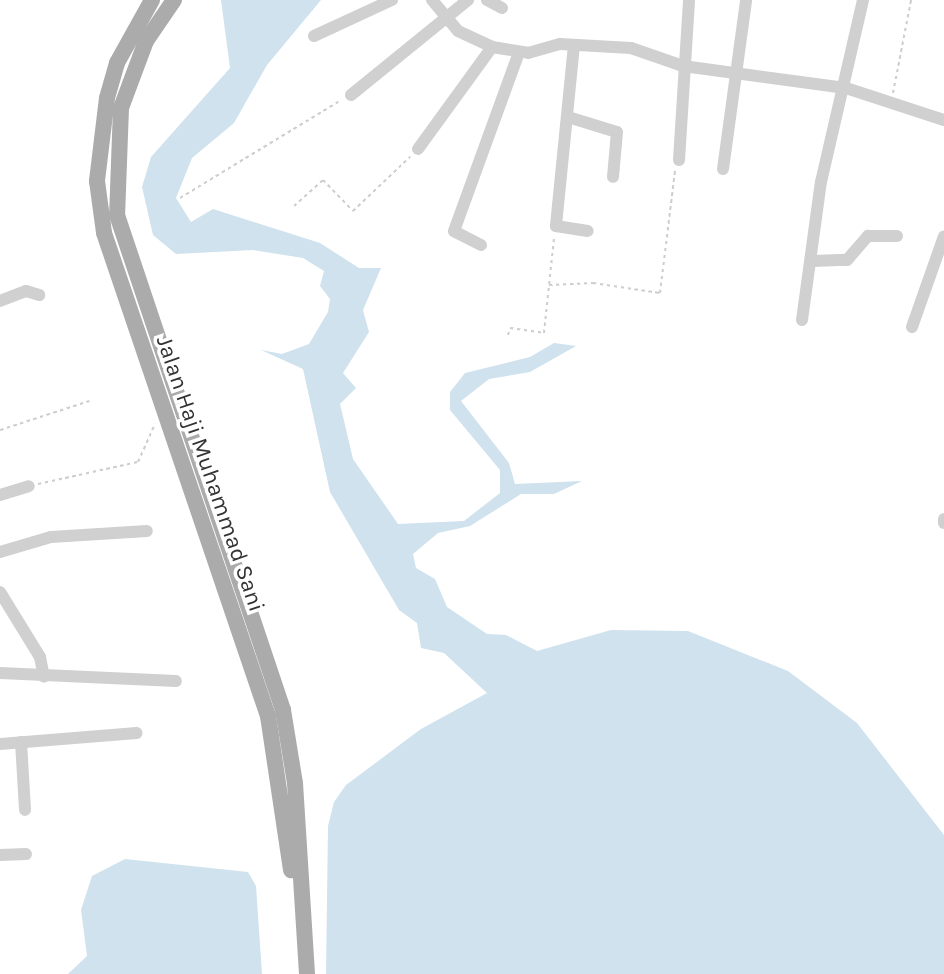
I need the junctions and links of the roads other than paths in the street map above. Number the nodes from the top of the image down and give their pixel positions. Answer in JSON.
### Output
{"nodes":[{"id":1,"x":152,"y":0,"type":"edge"},
{"id":2,"x":174,"y":0,"type":"edge"},
{"id":3,"x":393,"y":0,"type":"edge"},
{"id":4,"x":432,"y":0,"type":"edge"},
{"id":5,"x":468,"y":0,"type":"edge"},
{"id":6,"x":487,"y":0,"type":"edge"},
{"id":7,"x":689,"y":0,"type":"edge"},
{"id":8,"x":746,"y":0,"type":"edge"},
{"id":9,"x":863,"y":0,"type":"edge"},
{"id":10,"x":502,"y":8,"type":"dead end"},
{"id":11,"x":445,"y":19,"type":"junction"},
{"id":12,"x":314,"y":36,"type":"dead end"},
{"id":13,"x":574,"y":45,"type":"junction"},
{"id":14,"x":492,"y":47,"type":"junction"},
{"id":15,"x":519,"y":52,"type":"junction"},
{"id":16,"x":683,"y":66,"type":"junction"},
{"id":17,"x":734,"y":73,"type":"junction"},
{"id":18,"x":846,"y":88,"type":"junction"},
{"id":19,"x":351,"y":95,"type":"road end"},
{"id":20,"x":568,"y":117,"type":"junction"},
{"id":21,"x":944,"y":120,"type":"edge"},
{"id":22,"x":418,"y":149,"type":"road end"},
{"id":23,"x":679,"y":160,"type":"road end"},
{"id":24,"x":723,"y":169,"type":"dead end"},
{"id":25,"x":613,"y":177,"type":"dead end"},
{"id":26,"x":588,"y":231,"type":"dead end"},
{"id":27,"x":897,"y":236,"type":"dead end"},
{"id":28,"x":944,"y":236,"type":"edge"},
{"id":29,"x":481,"y":245,"type":"dead end"},
{"id":30,"x":812,"y":261,"type":"junction"},
{"id":31,"x":39,"y":295,"type":"dead end"},
{"id":32,"x":0,"y":301,"type":"edge"},
{"id":33,"x":802,"y":320,"type":"dead end"},
{"id":34,"x":912,"y":327,"type":"dead end"},
{"id":35,"x":167,"y":403,"type":"junction"},
{"id":36,"x":29,"y":486,"type":"road end"},
{"id":37,"x":0,"y":495,"type":"edge"},
{"id":38,"x":147,"y":531,"type":"dead end"},
{"id":39,"x":0,"y":552,"type":"edge"},
{"id":40,"x":0,"y":592,"type":"edge"},
{"id":41,"x":0,"y":673,"type":"edge"},
{"id":42,"x":44,"y":677,"type":"junction"},
{"id":43,"x":176,"y":681,"type":"dead end"},
{"id":44,"x":137,"y":733,"type":"dead end"},
{"id":45,"x":21,"y":742,"type":"junction"},
{"id":46,"x":0,"y":744,"type":"edge"},
{"id":47,"x":24,"y":810,"type":"dead end"},
{"id":48,"x":26,"y":854,"type":"dead end"},
{"id":49,"x":0,"y":855,"type":"edge"},
{"id":50,"x":295,"y":871,"type":"junction"},
{"id":51,"x":298,"y":974,"type":"edge"},
{"id":52,"x":307,"y":974,"type":"edge"}],
"edges":[{"from":1,"to":35,"type":"main road","name":"Jalan Haji Muhammad Sani"},
{"from":2,"to":35,"type":"main road","name":"Jalan Haji Muhammad Sani"},
{"from":3,"to":12,"type":"street"},
{"from":4,"to":11,"type":"street"},
{"from":5,"to":11,"type":"street"},
{"from":6,"to":10,"type":"street"},
{"from":7,"to":16,"type":"street"},
{"from":8,"to":17,"type":"street"},
{"from":9,"to":18,"type":"street"},
{"from":11,"to":14,"type":"street"},
{"from":11,"to":19,"type":"street"},
{"from":13,"to":15,"type":"street"},
{"from":13,"to":16,"type":"street"},
{"from":13,"to":20,"type":"street"},
{"from":14,"to":15,"type":"street"},
{"from":14,"to":22,"type":"street"},
{"from":15,"to":29,"type":"street"},
{"from":16,"to":17,"type":"street"},
{"from":16,"to":23,"type":"street"},
{"from":17,"to":18,"type":"street"},
{"from":17,"to":24,"type":"street"},
{"from":18,"to":21,"type":"street"},
{"from":18,"to":30,"type":"street"},
{"from":20,"to":25,"type":"street"},
{"from":20,"to":26,"type":"street"},
{"from":27,"to":30,"type":"street"},
{"from":28,"to":34,"type":"street"},
{"from":30,"to":33,"type":"street"},
{"from":31,"to":32,"type":"street"},
{"from":35,"to":50,"type":"main road","name":"Jalan Haji Muhammad Sani"},
{"from":36,"to":37,"type":"street"},
{"from":38,"to":39,"type":"street"},
{"from":40,"to":42,"type":"street"},
{"from":41,"to":42,"type":"street"},
{"from":42,"to":43,"type":"street"},
{"from":44,"to":45,"type":"street"},
{"from":45,"to":46,"type":"street"},
{"from":45,"to":47,"type":"street"},
{"from":48,"to":49,"type":"street"},
{"from":50,"to":51,"type":"main road","name":"Jalan Haji Muhammad Sani"},
{"from":50,"to":52,"type":"main road"}]}
